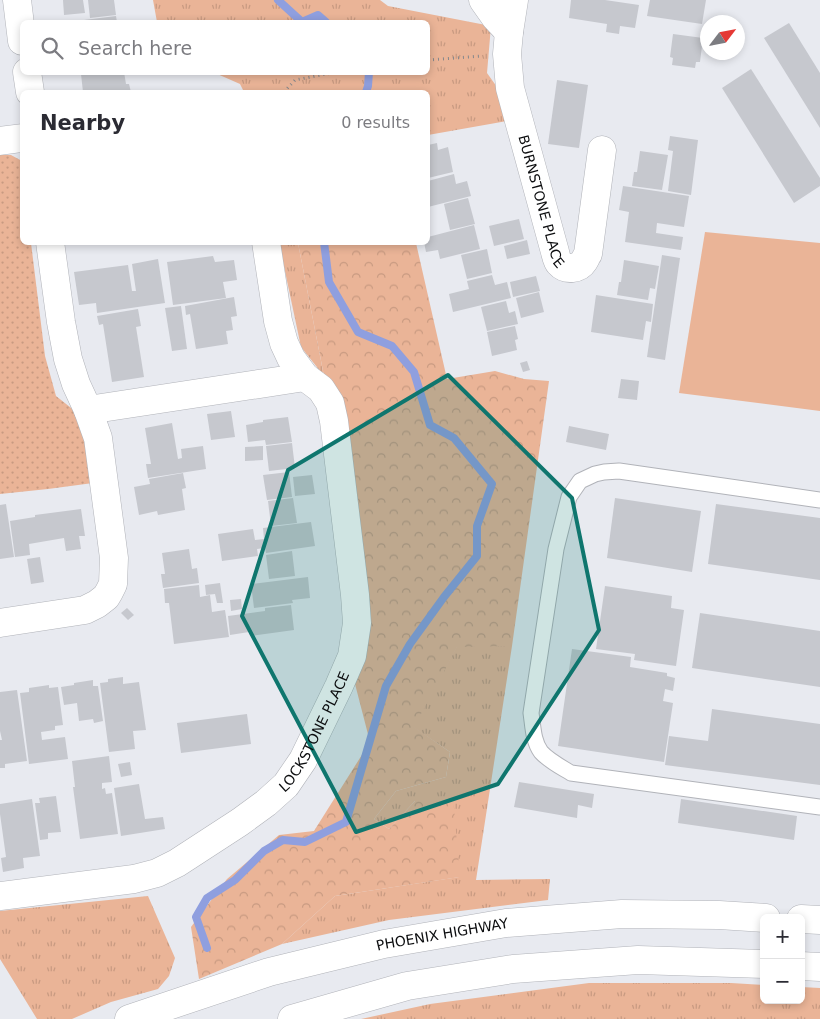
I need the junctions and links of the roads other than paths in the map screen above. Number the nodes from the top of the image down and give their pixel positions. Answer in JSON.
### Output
{"nodes":[{"id":1,"x":17,"y":0,"type":"edge"},
{"id":2,"x":483,"y":0,"type":"edge"},
{"id":3,"x":514,"y":0,"type":"edge"},
{"id":4,"x":20,"y":25,"type":"edge"},
{"id":5,"x":508,"y":43,"type":"junction"},
{"id":6,"x":27,"y":75,"type":"edge"},
{"id":7,"x":30,"y":90,"type":"edge"},
{"id":8,"x":20,"y":138,"type":"edge"},
{"id":9,"x":0,"y":141,"type":"edge"},
{"id":10,"x":602,"y":150,"type":"dead end"},
{"id":11,"x":50,"y":245,"type":"edge"},
{"id":12,"x":266,"y":245,"type":"edge"},
{"id":13,"x":305,"y":377,"type":"junction"},
{"id":14,"x":88,"y":410,"type":"junction"},
{"id":15,"x":820,"y":500,"type":"edge"},
{"id":16,"x":0,"y":623,"type":"edge"},
{"id":17,"x":820,"y":807,"type":"edge"},
{"id":18,"x":0,"y":896,"type":"edge"},
{"id":19,"x":760,"y":918,"type":"edge"},
{"id":20,"x":805,"y":919,"type":"edge"},
{"id":21,"x":820,"y":920,"type":"edge"},
{"id":22,"x":760,"y":964,"type":"edge"},
{"id":23,"x":805,"y":966,"type":"edge"},
{"id":24,"x":820,"y":967,"type":"edge"},
{"id":25,"x":129,"y":1019,"type":"edge"},
{"id":26,"x":292,"y":1019,"type":"edge"}],
"edges":[{"from":1,"to":4,"type":"street"},
{"from":2,"to":5,"type":"street"},
{"from":3,"to":5,"type":"street","name":"BURNSTONE PLACE"},
{"from":5,"to":10,"type":"street","name":"BURNSTONE PLACE"},
{"from":6,"to":7,"type":"street"},
{"from":8,"to":9,"type":"street"},
{"from":11,"to":14,"type":"street"},
{"from":12,"to":13,"type":"street","name":"LOCKSTONE PLACE"},
{"from":13,"to":14,"type":"street"},
{"from":13,"to":18,"type":"street","name":"LOCKSTONE PLACE"},
{"from":14,"to":16,"type":"street"},
{"from":15,"to":17,"type":"lane"},
{"from":19,"to":25,"type":"street","name":"PHOENIX HIGHWAY"},
{"from":20,"to":21,"type":"street"},
{"from":22,"to":26,"type":"street"},
{"from":23,"to":24,"type":"street"}]}
